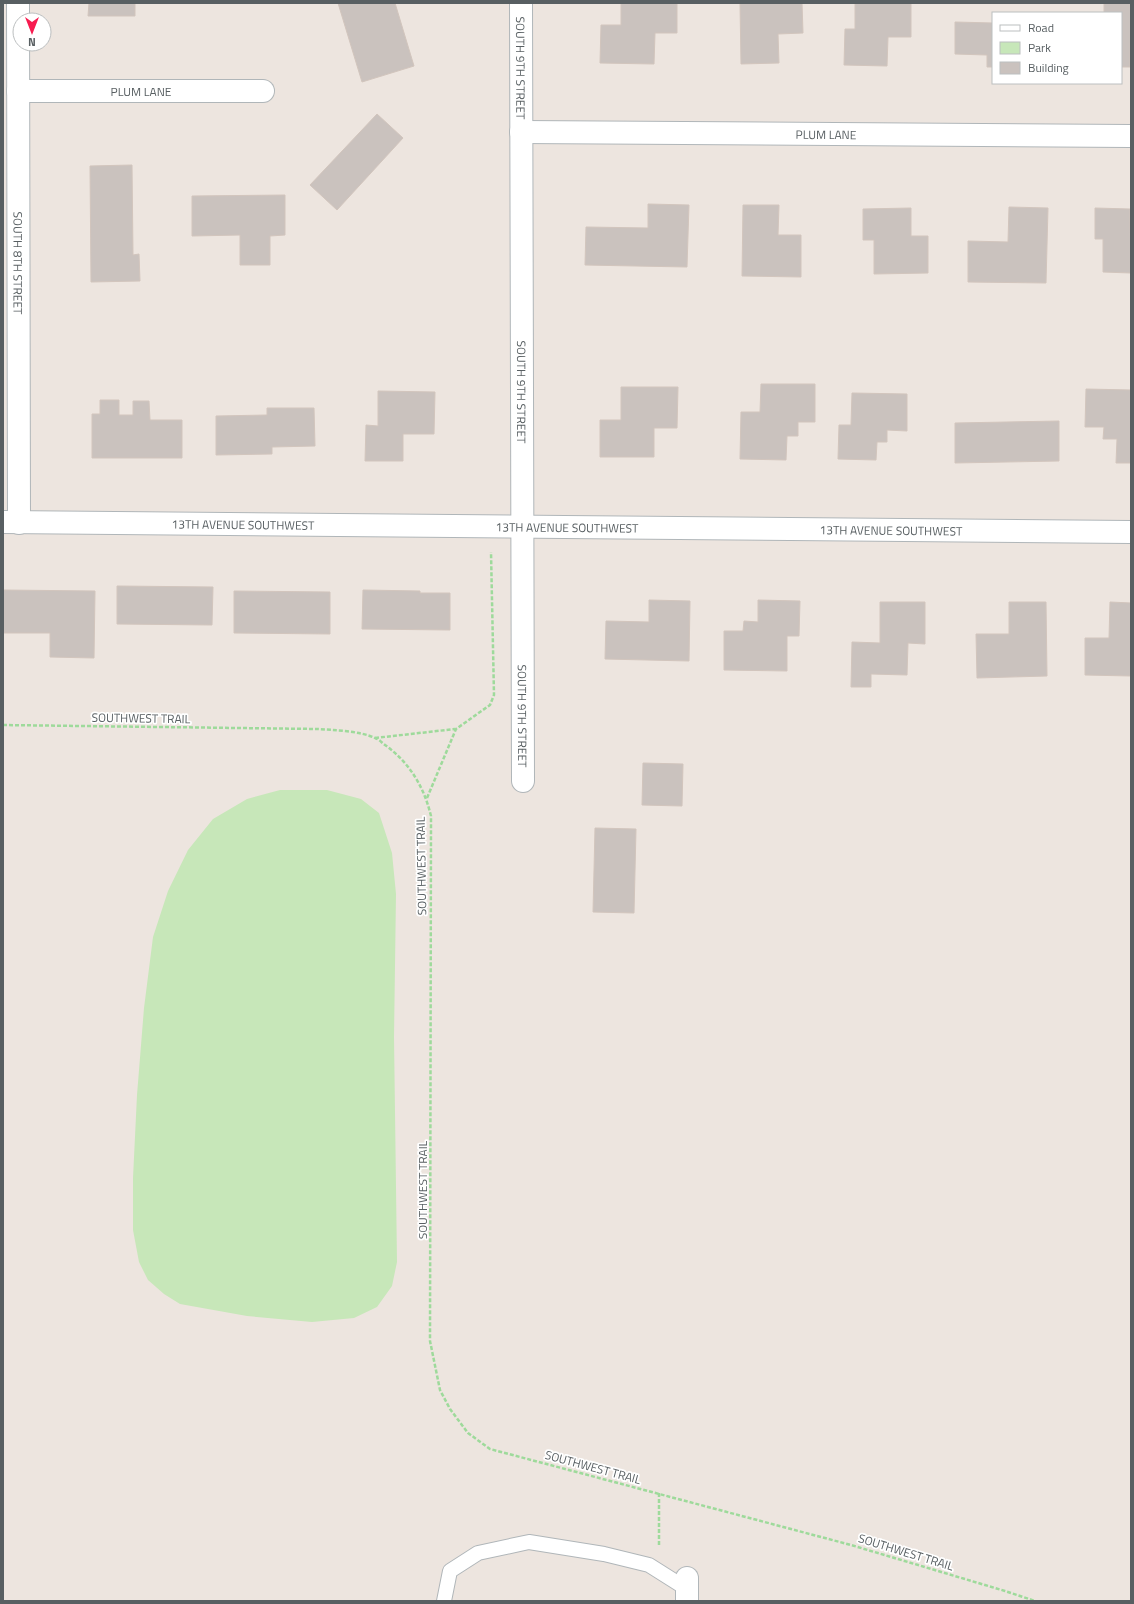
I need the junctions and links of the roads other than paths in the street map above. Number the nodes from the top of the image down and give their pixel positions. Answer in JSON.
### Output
{"nodes":[{"id":1,"x":18,"y":3,"type":"edge"},
{"id":2,"x":521,"y":3,"type":"edge"},
{"id":3,"x":18,"y":91,"type":"junction"},
{"id":4,"x":263,"y":91,"type":"dead end"},
{"id":5,"x":521,"y":132,"type":"junction"},
{"id":6,"x":1131,"y":136,"type":"edge"},
{"id":7,"x":11,"y":522,"type":"edge"},
{"id":8,"x":523,"y":526,"type":"junction"},
{"id":9,"x":1131,"y":532,"type":"edge"},
{"id":10,"x":523,"y":781,"type":"dead end"},
{"id":11,"x":687,"y":1589,"type":"edge"},
{"id":12,"x":444,"y":1601,"type":"edge"}],
"edges":[{"from":1,"to":3,"type":"street","name":"SOUTH 8TH STREET"},
{"from":2,"to":5,"type":"street","name":"SOUTH 9TH STREET"},
{"from":3,"to":4,"type":"street","name":"PLUM LANE"},
{"from":3,"to":7,"type":"street","name":"SOUTH 8TH STREET"},
{"from":5,"to":6,"type":"street","name":"PLUM LANE"},
{"from":5,"to":8,"type":"street","name":"SOUTH 9TH STREET"},
{"from":7,"to":8,"type":"street","name":"13TH AVENUE SOUTHWEST"},
{"from":8,"to":9,"type":"street","name":"13TH AVENUE SOUTHWEST"},
{"from":8,"to":10,"type":"street","name":"SOUTH 9TH STREET"},
{"from":11,"to":12,"type":"lane"}]}
